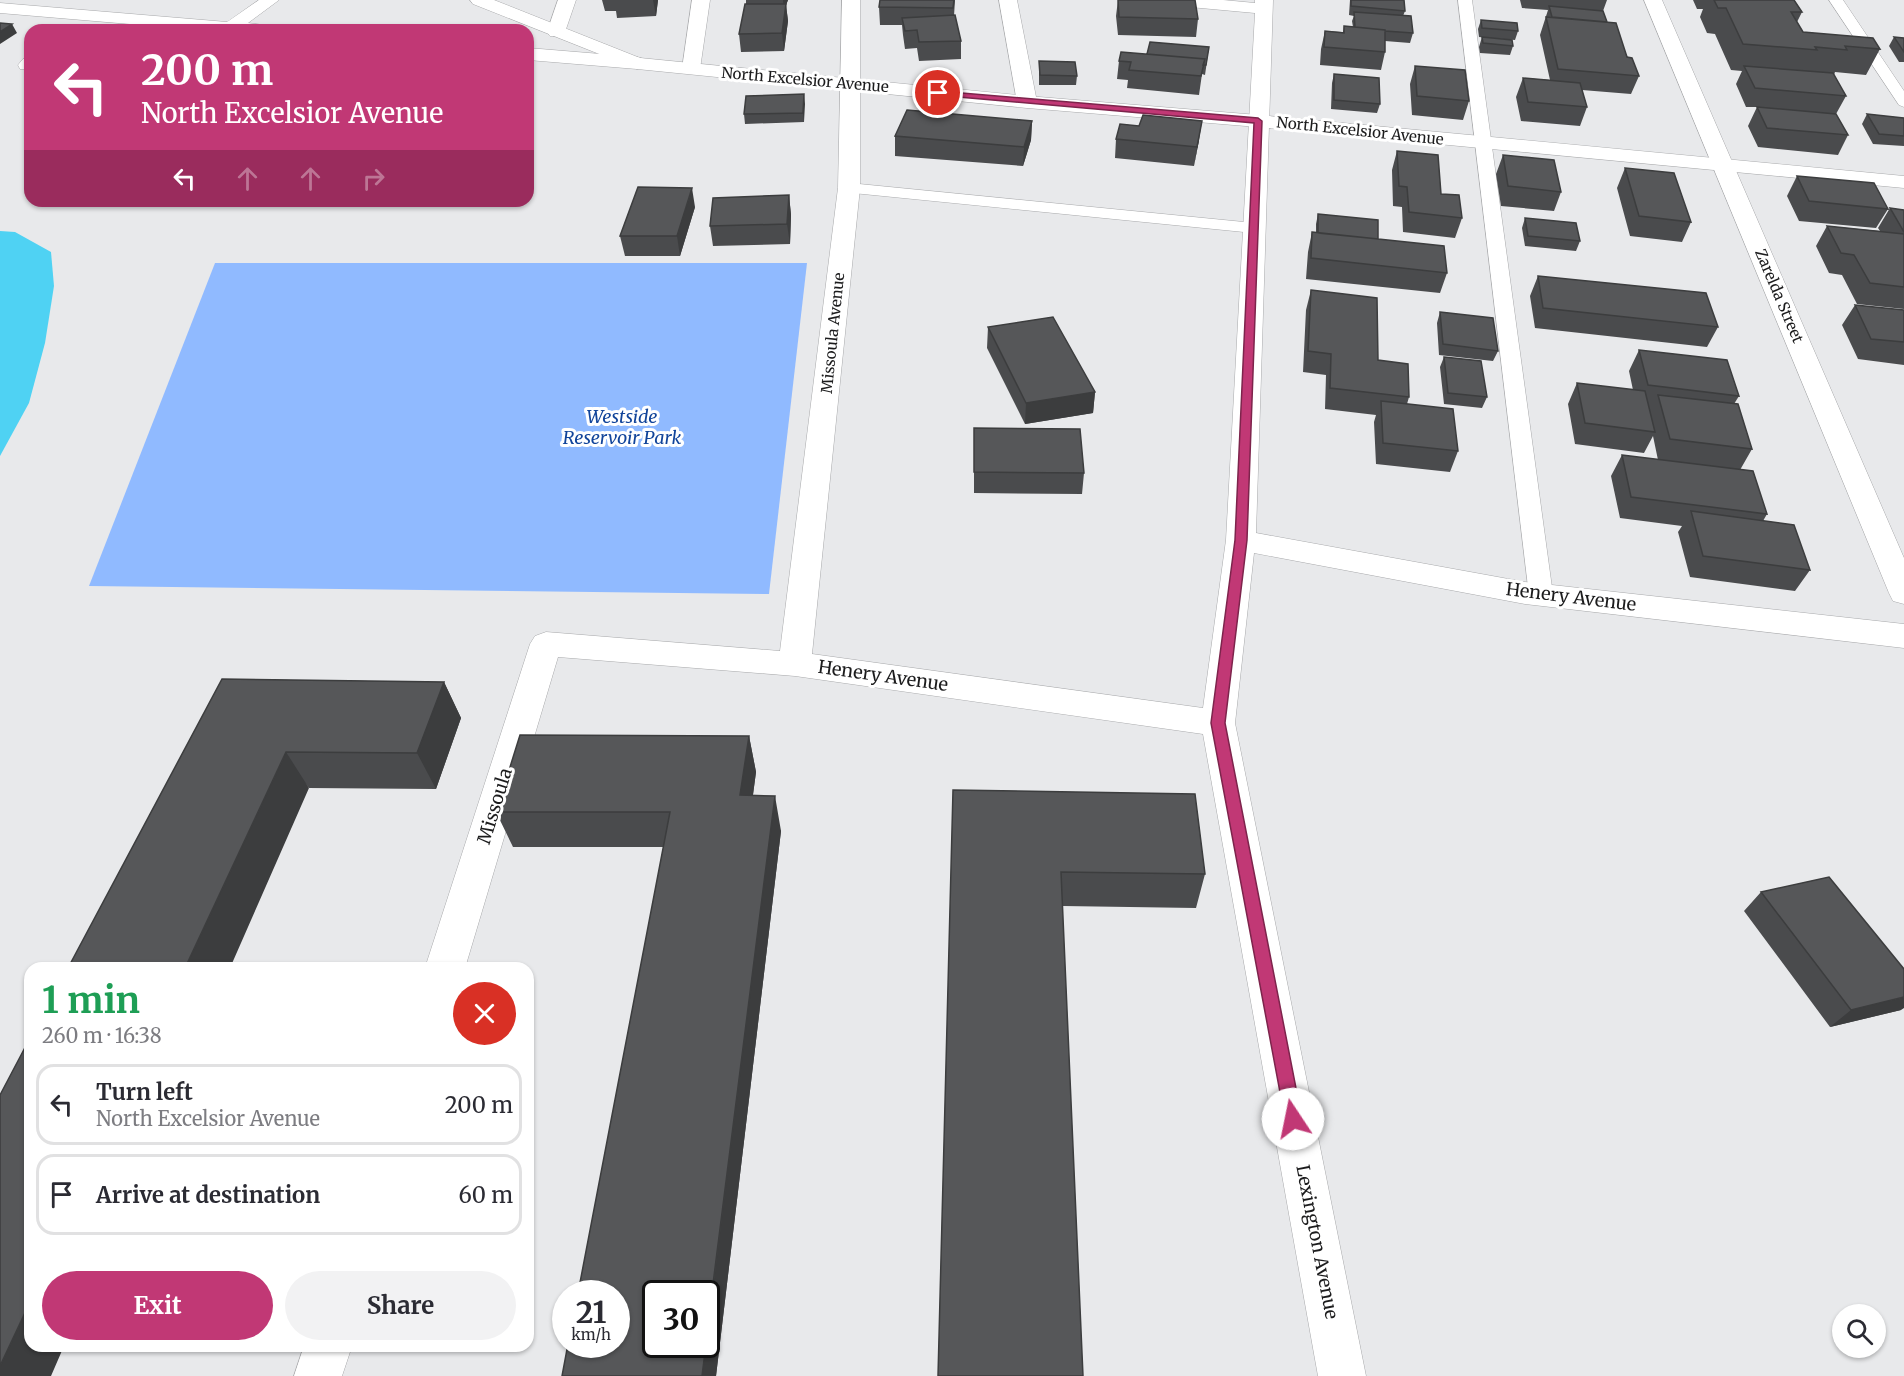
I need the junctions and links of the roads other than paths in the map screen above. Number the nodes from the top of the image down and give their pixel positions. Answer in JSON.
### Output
{"nodes":[{"id":1,"x":133,"y":0,"type":"edge"},
{"id":2,"x":270,"y":0,"type":"edge"},
{"id":3,"x":479,"y":0,"type":"edge"},
{"id":4,"x":567,"y":0,"type":"edge"},
{"id":5,"x":701,"y":0,"type":"edge"},
{"id":6,"x":851,"y":0,"type":"edge"},
{"id":7,"x":1008,"y":0,"type":"edge"},
{"id":8,"x":1167,"y":0,"type":"edge"},
{"id":9,"x":1465,"y":0,"type":"edge"},
{"id":10,"x":1653,"y":0,"type":"edge"},
{"id":11,"x":1836,"y":0,"type":"edge"},
{"id":12,"x":1264,"y":5,"type":"edge"},
{"id":13,"x":0,"y":8,"type":"edge"},
{"id":14,"x":105,"y":17,"type":"junction"},
{"id":15,"x":94,"y":24,"type":"edge"},
{"id":16,"x":193,"y":24,"type":"edge"},
{"id":17,"x":235,"y":24,"type":"edge"},
{"id":18,"x":556,"y":32,"type":"junction"},
{"id":19,"x":534,"y":54,"type":"edge"},
{"id":20,"x":638,"y":63,"type":"junction"},
{"id":21,"x":691,"y":69,"type":"junction"},
{"id":22,"x":850,"y":84,"type":"junction"},
{"id":23,"x":1027,"y":102,"type":"junction"},
{"id":24,"x":1904,"y":102,"type":"edge"},
{"id":25,"x":1258,"y":121,"type":"junction"},
{"id":26,"x":1484,"y":143,"type":"junction"},
{"id":27,"x":1724,"y":166,"type":"junction"},
{"id":28,"x":1904,"y":182,"type":"edge"},
{"id":29,"x":849,"y":188,"type":"junction"},
{"id":30,"x":1254,"y":228,"type":"junction"},
{"id":31,"x":1241,"y":540,"type":"junction"},
{"id":32,"x":1904,"y":593,"type":"edge"},
{"id":33,"x":1541,"y":595,"type":"junction"},
{"id":34,"x":1904,"y":636,"type":"edge"},
{"id":35,"x":546,"y":644,"type":"joint"},
{"id":36,"x":795,"y":664,"type":"junction"},
{"id":37,"x":1218,"y":723,"type":"junction"},
{"id":38,"x":447,"y":962,"type":"edge"},
{"id":39,"x":326,"y":1352,"type":"edge"},
{"id":40,"x":318,"y":1376,"type":"edge"},
{"id":41,"x":1342,"y":1376,"type":"edge"}],
"edges":[{"from":1,"to":14,"type":"street"},
{"from":2,"to":17,"type":"street"},
{"from":3,"to":18,"type":"street"},
{"from":4,"to":18,"type":"street"},
{"from":5,"to":21,"type":"street"},
{"from":6,"to":22,"type":"street","name":"Missoula Avenue"},
{"from":7,"to":23,"type":"street"},
{"from":8,"to":12,"type":"street"},
{"from":9,"to":26,"type":"lane"},
{"from":10,"to":27,"type":"street","name":"Zarelda Street"},
{"from":11,"to":24,"type":"lane"},
{"from":12,"to":25,"type":"street","name":"Lexington Avenue"},
{"from":13,"to":14,"type":"street"},
{"from":14,"to":15,"type":"street"},
{"from":14,"to":16,"type":"street"},
{"from":18,"to":20,"type":"street"},
{"from":19,"to":20,"type":"street"},
{"from":20,"to":21,"type":"street","name":"North Excelsior Avenue"},
{"from":21,"to":22,"type":"street","name":"North Excelsior Avenue"},
{"from":22,"to":23,"type":"street","name":"North Excelsior Avenue"},
{"from":22,"to":29,"type":"street","name":"Missoula Avenue"},
{"from":23,"to":25,"type":"street","name":"North Excelsior Avenue"},
{"from":25,"to":26,"type":"street","name":"North Excelsior Avenue"},
{"from":25,"to":30,"type":"street","name":"Lexington Avenue"},
{"from":26,"to":27,"type":"street","name":"North Excelsior Avenue"},
{"from":26,"to":33,"type":"lane"},
{"from":27,"to":28,"type":"street","name":"North Excelsior Avenue"},
{"from":27,"to":32,"type":"street","name":"Zarelda Street"},
{"from":29,"to":30,"type":"lane"},
{"from":29,"to":36,"type":"street","name":"Missoula Avenue"},
{"from":30,"to":31,"type":"street","name":"Lexington Avenue"},
{"from":31,"to":33,"type":"street","name":"Henery Avenue"},
{"from":31,"to":37,"type":"street","name":"Lexington Avenue"},
{"from":33,"to":34,"type":"street","name":"Henery Avenue"},
{"from":35,"to":36,"type":"street","name":"Henery Avenue"},
{"from":35,"to":38,"type":"street","name":"Missoula"},
{"from":36,"to":37,"type":"street","name":"Henery Avenue"},
{"from":37,"to":41,"type":"street","name":"Lexington Avenue"},
{"from":39,"to":40,"type":"street"}]}
